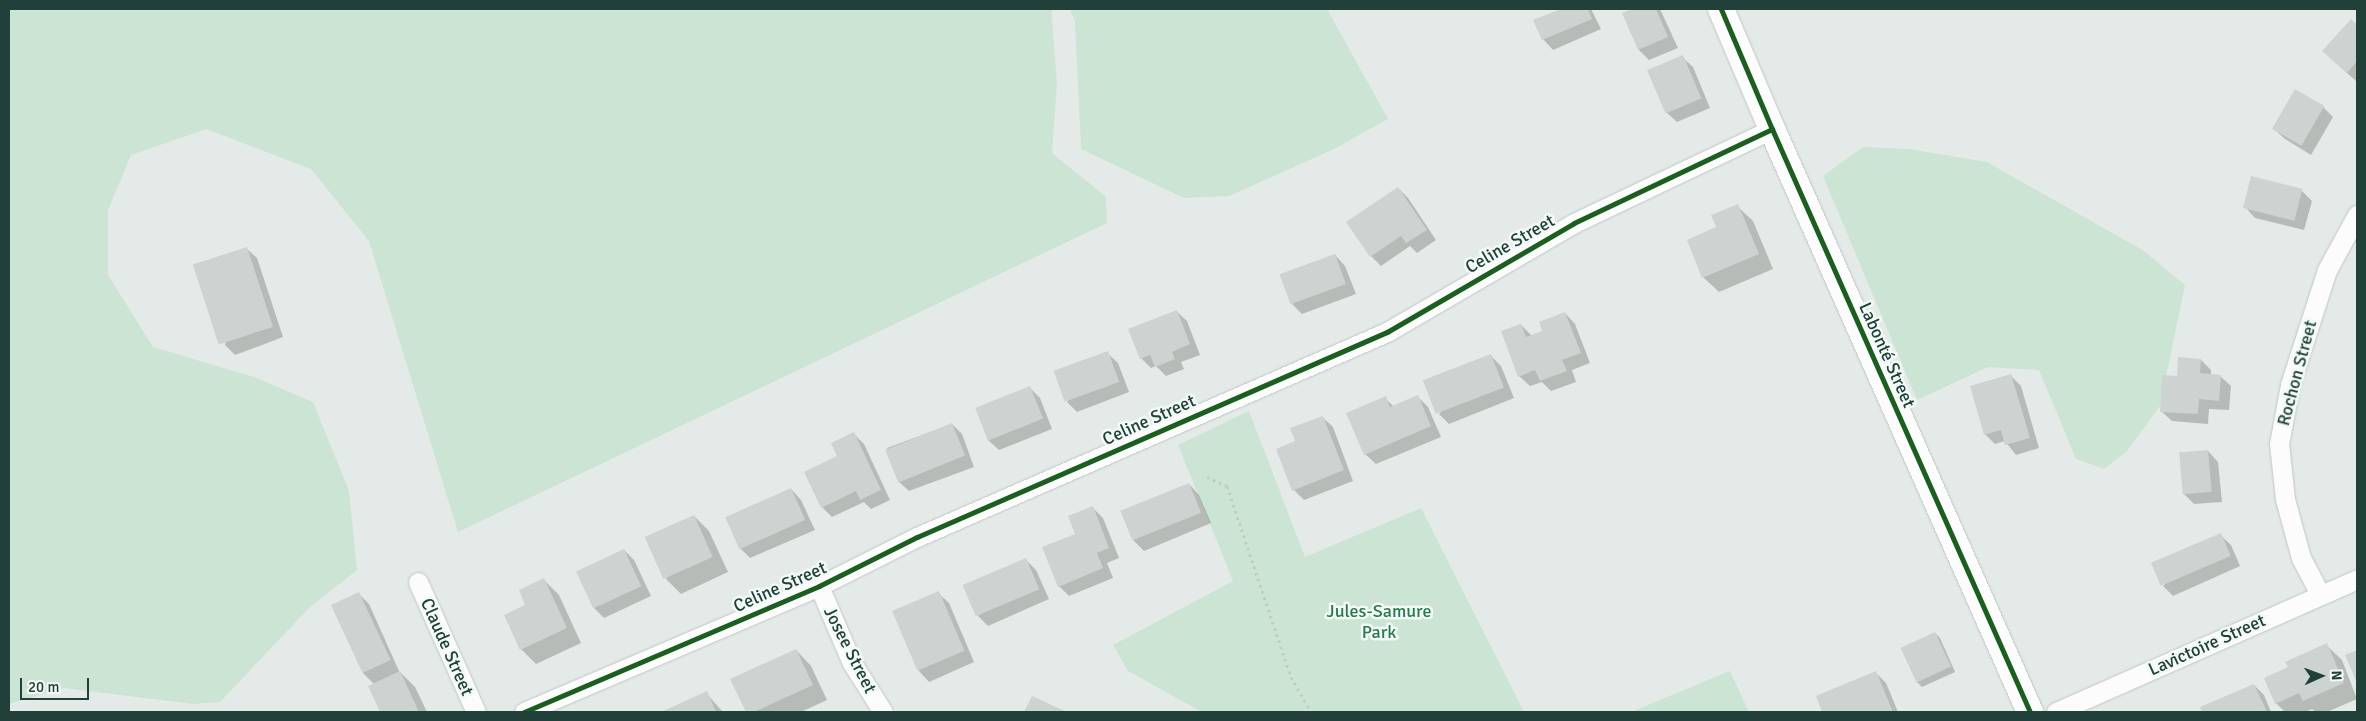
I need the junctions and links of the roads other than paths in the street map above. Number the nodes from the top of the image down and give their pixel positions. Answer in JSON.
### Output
{"nodes":[{"id":1,"x":1721,"y":9,"type":"edge"},
{"id":2,"x":1772,"y":130,"type":"junction"},
{"id":3,"x":2357,"y":215,"type":"edge"},
{"id":4,"x":2357,"y":579,"type":"edge"},
{"id":5,"x":418,"y":582,"type":"dead end"},
{"id":6,"x":819,"y":586,"type":"junction"},
{"id":7,"x":2320,"y":594,"type":"junction"},
{"id":8,"x":476,"y":712,"type":"edge"},
{"id":9,"x":524,"y":712,"type":"edge"},
{"id":10,"x":883,"y":712,"type":"edge"},
{"id":11,"x":2030,"y":712,"type":"edge"},
{"id":12,"x":2056,"y":712,"type":"edge"}],
"edges":[{"from":1,"to":2,"type":"street","name":"Labonté Street"},
{"from":2,"to":6,"type":"street","name":"Celine Street"},
{"from":2,"to":11,"type":"street","name":"Labonté Street"},
{"from":3,"to":7,"type":"street","name":"Rochon Street"},
{"from":4,"to":7,"type":"street","name":"Lavictoire Street"},
{"from":5,"to":8,"type":"street","name":"Claude Street"},
{"from":6,"to":9,"type":"street","name":"Celine Street"},
{"from":6,"to":10,"type":"street","name":"Josee Street"},
{"from":7,"to":12,"type":"street","name":"Lavictoire Street"}]}
